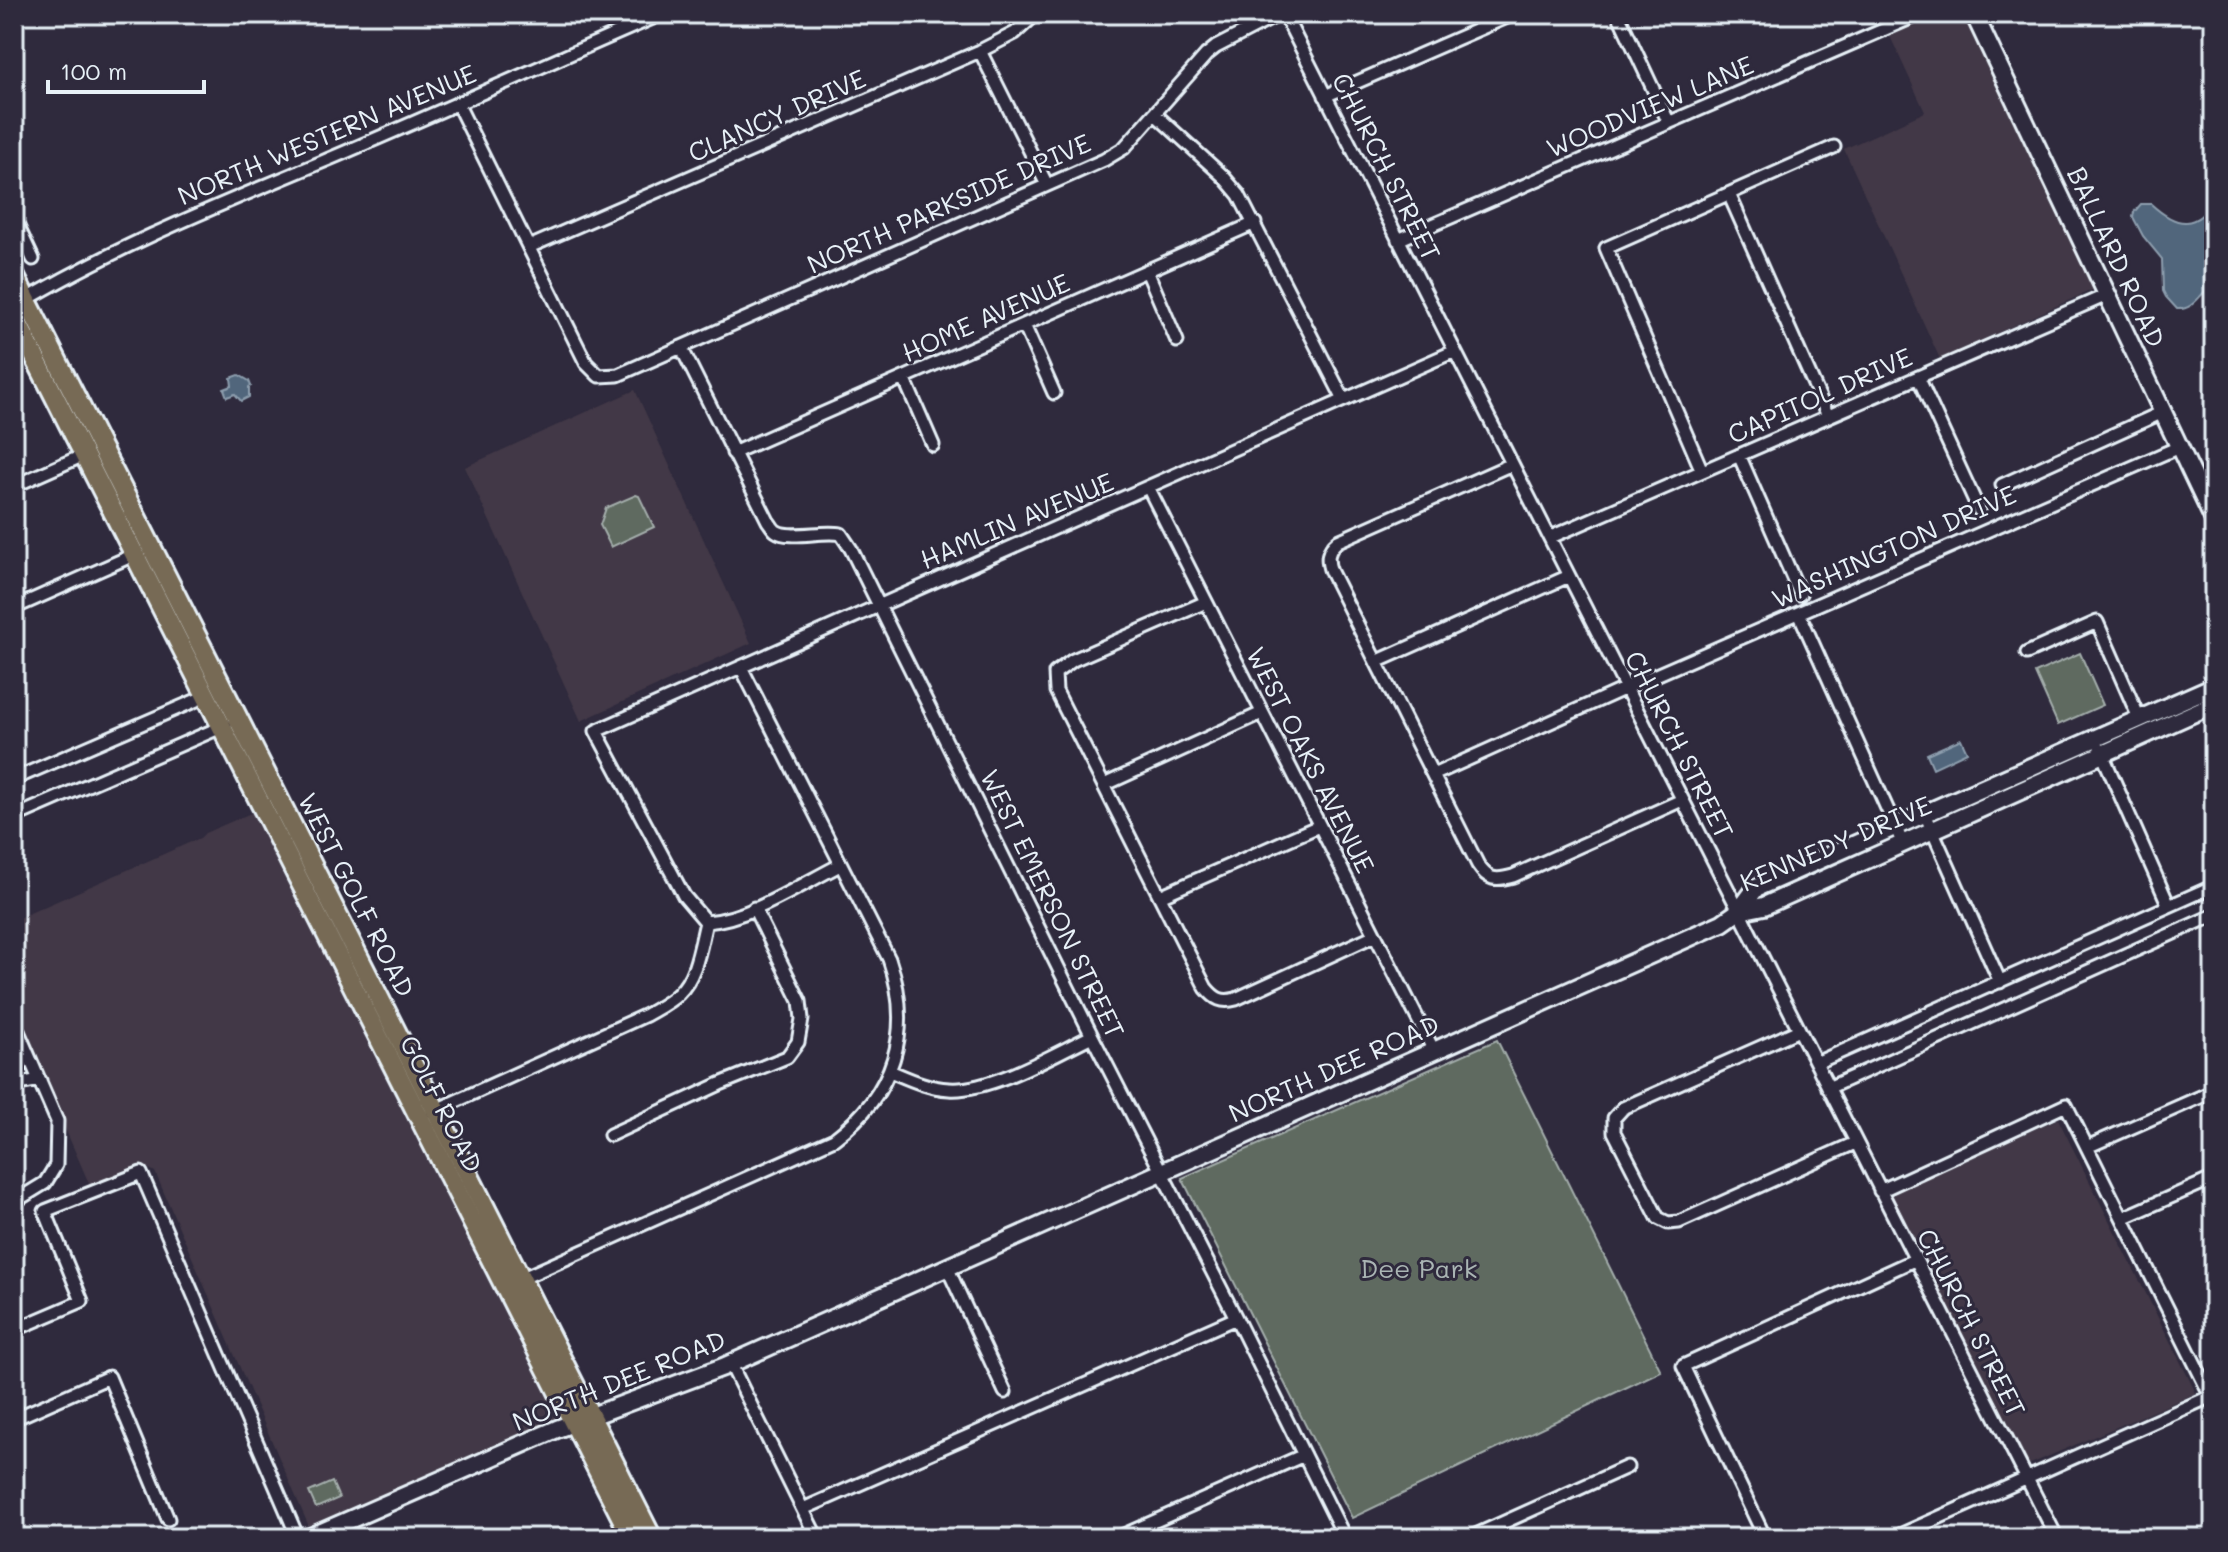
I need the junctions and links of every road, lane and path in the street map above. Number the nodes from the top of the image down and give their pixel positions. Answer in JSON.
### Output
{"nodes":[{"id":1,"x":662,"y":14,"type":"edge"},
{"id":2,"x":1036,"y":14,"type":"edge"},
{"id":3,"x":1282,"y":14,"type":"edge"},
{"id":4,"x":1514,"y":14,"type":"edge"},
{"id":5,"x":1618,"y":14,"type":"edge"},
{"id":6,"x":1920,"y":14,"type":"edge"},
{"id":7,"x":1974,"y":14,"type":"edge"},
{"id":8,"x":980,"y":51,"type":"junction"},
{"id":9,"x":1325,"y":96,"type":"junction"},
{"id":10,"x":457,"y":103,"type":"junction"},
{"id":11,"x":1155,"y":114,"type":"junction"},
{"id":12,"x":1669,"y":123,"type":"junction"},
{"id":13,"x":1834,"y":147,"type":"dead end"},
{"id":14,"x":1047,"y":185,"type":"junction"},
{"id":15,"x":1729,"y":194,"type":"junction"},
{"id":16,"x":14,"y":218,"type":"edge"},
{"id":17,"x":1255,"y":223,"type":"junction"},
{"id":18,"x":1398,"y":240,"type":"junction"},
{"id":19,"x":529,"y":247,"type":"junction"},
{"id":20,"x":33,"y":259,"type":"dead end"},
{"id":21,"x":1147,"y":271,"type":"junction"},
{"id":22,"x":14,"y":275,"type":"edge"},
{"id":23,"x":2107,"y":295,"type":"junction"},
{"id":24,"x":20,"y":303,"type":"edge"},
{"id":25,"x":14,"y":316,"type":"edge"},
{"id":26,"x":1024,"y":325,"type":"junction"},
{"id":27,"x":1177,"y":341,"type":"dead end"},
{"id":28,"x":681,"y":347,"type":"junction"},
{"id":29,"x":1455,"y":351,"type":"junction"},
{"id":30,"x":1918,"y":377,"type":"junction"},
{"id":31,"x":904,"y":378,"type":"junction"},
{"id":32,"x":1054,"y":393,"type":"dead end"},
{"id":33,"x":1344,"y":400,"type":"junction"},
{"id":34,"x":2163,"y":412,"type":"junction"},
{"id":35,"x":1828,"y":416,"type":"junction"},
{"id":36,"x":933,"y":445,"type":"dead end"},
{"id":37,"x":2179,"y":447,"type":"junction"},
{"id":38,"x":733,"y":453,"type":"junction"},
{"id":39,"x":84,"y":455,"type":"junction"},
{"id":40,"x":1739,"y":455,"type":"junction"},
{"id":41,"x":1512,"y":464,"type":"junction"},
{"id":42,"x":1702,"y":471,"type":"junction"},
{"id":43,"x":2214,"y":478,"type":"edge"},
{"id":44,"x":2002,"y":485,"type":"dead end"},
{"id":45,"x":14,"y":486,"type":"edge"},
{"id":46,"x":2198,"y":486,"type":"junction"},
{"id":47,"x":1148,"y":487,"type":"junction"},
{"id":48,"x":1979,"y":510,"type":"dead end"},
{"id":49,"x":2214,"y":520,"type":"edge"},
{"id":50,"x":1551,"y":537,"type":"junction"},
{"id":51,"x":143,"y":552,"type":"junction"},
{"id":52,"x":1569,"y":576,"type":"junction"},
{"id":53,"x":1800,"y":594,"type":"dead end"},
{"id":54,"x":1206,"y":602,"type":"junction"},
{"id":55,"x":879,"y":605,"type":"junction"},
{"id":56,"x":14,"y":608,"type":"edge"},
{"id":57,"x":1799,"y":613,"type":"junction"},
{"id":58,"x":2027,"y":653,"type":"dead end"},
{"id":59,"x":1376,"y":662,"type":"junction"},
{"id":60,"x":741,"y":667,"type":"junction"},
{"id":61,"x":2214,"y":686,"type":"edge"},
{"id":62,"x":1626,"y":688,"type":"junction"},
{"id":63,"x":206,"y":696,"type":"junction"},
{"id":64,"x":2214,"y":704,"type":"edge"},
{"id":65,"x":1262,"y":713,"type":"junction"},
{"id":66,"x":2139,"y":718,"type":"junction"},
{"id":67,"x":230,"y":723,"type":"junction"},
{"id":68,"x":2098,"y":746,"type":"junction"},
{"id":69,"x":1433,"y":775,"type":"junction"},
{"id":70,"x":14,"y":779,"type":"edge"},
{"id":71,"x":1104,"y":785,"type":"junction"},
{"id":72,"x":1682,"y":800,"type":"junction"},
{"id":73,"x":1925,"y":814,"type":"junction"},
{"id":74,"x":14,"y":817,"type":"edge"},
{"id":75,"x":1319,"y":826,"type":"junction"},
{"id":76,"x":1896,"y":827,"type":"junction"},
{"id":77,"x":1932,"y":831,"type":"junction"},
{"id":78,"x":1903,"y":844,"type":"junction"},
{"id":79,"x":840,"y":865,"type":"junction"},
{"id":80,"x":2214,"y":886,"type":"edge"},
{"id":81,"x":1160,"y":896,"type":"junction"},
{"id":82,"x":2169,"y":906,"type":"junction"},
{"id":83,"x":754,"y":908,"type":"junction"},
{"id":84,"x":1739,"y":911,"type":"junction"},
{"id":85,"x":2214,"y":915,"type":"edge"},
{"id":86,"x":706,"y":922,"type":"junction"},
{"id":87,"x":1375,"y":935,"type":"junction"},
{"id":88,"x":343,"y":966,"type":"joint"},
{"id":89,"x":2000,"y":982,"type":"junction"},
{"id":90,"x":15,"y":1029,"type":"edge"},
{"id":91,"x":1799,"y":1030,"type":"junction"},
{"id":92,"x":1092,"y":1036,"type":"junction"},
{"id":93,"x":1434,"y":1051,"type":"junction"},
{"id":94,"x":1816,"y":1063,"type":"junction"},
{"id":95,"x":890,"y":1071,"type":"junction"},
{"id":96,"x":40,"y":1080,"type":"junction"},
{"id":97,"x":14,"y":1085,"type":"edge"},
{"id":98,"x":1828,"y":1088,"type":"junction"},
{"id":99,"x":2214,"y":1091,"type":"edge"},
{"id":100,"x":427,"y":1114,"type":"junction"},
{"id":101,"x":610,"y":1135,"type":"dead end"},
{"id":102,"x":1855,"y":1143,"type":"junction"},
{"id":103,"x":2087,"y":1147,"type":"junction"},
{"id":104,"x":1162,"y":1172,"type":"junction"},
{"id":105,"x":2214,"y":1178,"type":"edge"},
{"id":106,"x":1880,"y":1191,"type":"junction"},
{"id":107,"x":14,"y":1202,"type":"edge"},
{"id":108,"x":2123,"y":1218,"type":"junction"},
{"id":109,"x":472,"y":1222,"type":"joint"},
{"id":110,"x":1914,"y":1260,"type":"junction"},
{"id":111,"x":947,"y":1267,"type":"junction"},
{"id":112,"x":513,"y":1283,"type":"junction"},
{"id":113,"x":1236,"y":1318,"type":"junction"},
{"id":114,"x":14,"y":1330,"type":"edge"},
{"id":115,"x":730,"y":1363,"type":"junction"},
{"id":116,"x":1005,"y":1392,"type":"dead end"},
{"id":117,"x":2213,"y":1395,"type":"edge"},
{"id":118,"x":14,"y":1419,"type":"edge"},
{"id":119,"x":582,"y":1420,"type":"junction"},
{"id":120,"x":1304,"y":1455,"type":"junction"},
{"id":121,"x":1627,"y":1467,"type":"dead end"},
{"id":122,"x":2026,"y":1478,"type":"junction"},
{"id":123,"x":803,"y":1509,"type":"junction"},
{"id":124,"x":168,"y":1519,"type":"dead end"},
{"id":125,"x":298,"y":1538,"type":"edge"},
{"id":126,"x":308,"y":1538,"type":"edge"},
{"id":127,"x":632,"y":1538,"type":"edge"},
{"id":128,"x":652,"y":1538,"type":"edge"},
{"id":129,"x":817,"y":1538,"type":"edge"},
{"id":130,"x":1117,"y":1538,"type":"edge"},
{"id":131,"x":1345,"y":1538,"type":"edge"},
{"id":132,"x":1469,"y":1538,"type":"edge"},
{"id":133,"x":1765,"y":1538,"type":"edge"},
{"id":134,"x":1893,"y":1538,"type":"edge"},
{"id":135,"x":2057,"y":1538,"type":"edge"}],
"edges":[{"from":1,"to":10,"type":"street","name":"NORTH WESTERN AVENUE"},
{"from":2,"to":8,"type":"street","name":"CLANCY DRIVE"},
{"from":3,"to":9,"type":"street","name":"CHURCH STREET"},
{"from":3,"to":11,"type":"street","name":"NORTH PARKSIDE DRIVE"},
{"from":4,"to":9,"type":"street"},
{"from":5,"to":12,"type":"street"},
{"from":6,"to":12,"type":"street","name":"WOODVIEW LANE"},
{"from":7,"to":23,"type":"street","name":"BALLARD ROAD"},
{"from":8,"to":14,"type":"street"},
{"from":8,"to":19,"type":"street","name":"CLANCY DRIVE"},
{"from":9,"to":18,"type":"street","name":"CHURCH STREET"},
{"from":10,"to":19,"type":"street"},
{"from":10,"to":24,"type":"street","name":"NORTH WESTERN AVENUE"},
{"from":11,"to":14,"type":"street","name":"NORTH PARKSIDE DRIVE"},
{"from":11,"to":17,"type":"street"},
{"from":12,"to":18,"type":"street","name":"WOODVIEW LANE"},
{"from":13,"to":15,"type":"street"},
{"from":14,"to":28,"type":"street","name":"NORTH PARKSIDE DRIVE"},
{"from":15,"to":35,"type":"street"},
{"from":15,"to":42,"type":"street"},
{"from":16,"to":20,"type":"street"},
{"from":17,"to":21,"type":"street","name":"HOME AVENUE"},
{"from":17,"to":33,"type":"street"},
{"from":18,"to":29,"type":"street","name":"CHURCH STREET"},
{"from":19,"to":28,"type":"street","name":"NORTH PARKSIDE DRIVE"},
{"from":21,"to":26,"type":"street","name":"HOME AVENUE"},
{"from":21,"to":27,"type":"street"},
{"from":22,"to":24,"type":"main road","name":"WEST GOLF ROAD"},
{"from":23,"to":30,"type":"street","name":"CAPITOL DRIVE"},
{"from":23,"to":34,"type":"street","name":"BALLARD ROAD"},
{"from":24,"to":51,"type":"main road","name":"WEST GOLF ROAD"},
{"from":25,"to":39,"type":"main road","name":"WEST GOLF ROAD"},
{"from":26,"to":31,"type":"street","name":"HOME AVENUE"},
{"from":26,"to":32,"type":"street"},
{"from":28,"to":38,"type":"street","name":"WEST EMERSON STREET"},
{"from":29,"to":33,"type":"street","name":"HAMLIN AVENUE"},
{"from":29,"to":41,"type":"street","name":"CHURCH STREET"},
{"from":30,"to":35,"type":"street","name":"CAPITOL DRIVE"},
{"from":30,"to":48,"type":"street"},
{"from":31,"to":36,"type":"street"},
{"from":31,"to":38,"type":"street","name":"HOME AVENUE"},
{"from":33,"to":47,"type":"street","name":"HAMLIN AVENUE"},
{"from":34,"to":37,"type":"street","name":"BALLARD ROAD"},
{"from":34,"to":44,"type":"street"},
{"from":35,"to":40,"type":"street","name":"CAPITOL DRIVE"},
{"from":37,"to":46,"type":"street","name":"BALLARD ROAD"},
{"from":37,"to":57,"type":"street","name":"WASHINGTON DRIVE"},
{"from":38,"to":55,"type":"street","name":"WEST EMERSON STREET"},
{"from":39,"to":45,"type":"street"},
{"from":39,"to":51,"type":"main road","name":"WEST GOLF ROAD"},
{"from":40,"to":42,"type":"street","name":"CAPITOL DRIVE"},
{"from":40,"to":53,"type":"street"},
{"from":41,"to":50,"type":"street","name":"CHURCH STREET"},
{"from":41,"to":59,"type":"street"},
{"from":42,"to":50,"type":"street","name":"CAPITOL DRIVE"},
{"from":43,"to":46,"type":"street"},
{"from":46,"to":49,"type":"street","name":"BALLARD ROAD"},
{"from":47,"to":54,"type":"street","name":"WEST OAKS AVENUE"},
{"from":47,"to":55,"type":"street","name":"HAMLIN AVENUE"},
{"from":50,"to":52,"type":"street","name":"CHURCH STREET"},
{"from":51,"to":56,"type":"street"},
{"from":51,"to":63,"type":"main road","name":"WEST GOLF ROAD"},
{"from":51,"to":67,"type":"main road","name":"WEST GOLF ROAD"},
{"from":52,"to":59,"type":"street"},
{"from":52,"to":62,"type":"street","name":"CHURCH STREET"},
{"from":54,"to":65,"type":"street","name":"WEST OAKS AVENUE"},
{"from":54,"to":71,"type":"street"},
{"from":55,"to":60,"type":"street","name":"HAMLIN AVENUE"},
{"from":55,"to":92,"type":"street","name":"WEST EMERSON STREET"},
{"from":57,"to":62,"type":"street","name":"WASHINGTON DRIVE"},
{"from":57,"to":76,"type":"street"},
{"from":58,"to":66,"type":"street"},
{"from":59,"to":69,"type":"street"},
{"from":60,"to":79,"type":"street"},
{"from":60,"to":86,"type":"street","name":"HAMLIN AVENUE"},
{"from":61,"to":66,"type":"street","name":"KENNEDY DRIVE"},
{"from":62,"to":69,"type":"street","name":"WASHINGTON DRIVE"},
{"from":62,"to":72,"type":"street","name":"CHURCH STREET"},
{"from":63,"to":67,"type":"main road","name":"WEST GOLF ROAD"},
{"from":63,"to":70,"type":"street"},
{"from":64,"to":68,"type":"street","name":"KENNEDY DRIVE"},
{"from":65,"to":71,"type":"street"},
{"from":65,"to":75,"type":"street","name":"WEST OAKS AVENUE"},
{"from":66,"to":68,"type":"street","name":"KENNEDY DRIVE"},
{"from":67,"to":74,"type":"street"},
{"from":67,"to":88,"type":"main road","name":"WEST GOLF ROAD"},
{"from":67,"to":100,"type":"main road","name":"WEST GOLF ROAD"},
{"from":68,"to":73,"type":"street","name":"KENNEDY DRIVE"},
{"from":68,"to":77,"type":"street","name":"KENNEDY DRIVE"},
{"from":68,"to":82,"type":"street"},
{"from":69,"to":72,"type":"street"},
{"from":71,"to":81,"type":"street"},
{"from":72,"to":84,"type":"street","name":"CHURCH STREET"},
{"from":73,"to":76,"type":"street","name":"KENNEDY DRIVE"},
{"from":73,"to":77,"type":"street"},
{"from":75,"to":81,"type":"street"},
{"from":75,"to":87,"type":"street","name":"WEST OAKS AVENUE"},
{"from":76,"to":78,"type":"street"},
{"from":76,"to":84,"type":"street","name":"KENNEDY DRIVE"},
{"from":77,"to":78,"type":"street","name":"KENNEDY DRIVE"},
{"from":77,"to":89,"type":"street"},
{"from":78,"to":84,"type":"street","name":"KENNEDY DRIVE"},
{"from":79,"to":83,"type":"street"},
{"from":79,"to":95,"type":"street"},
{"from":80,"to":82,"type":"street"},
{"from":81,"to":87,"type":"street"},
{"from":82,"to":89,"type":"street"},
{"from":83,"to":86,"type":"street"},
{"from":83,"to":101,"type":"street"},
{"from":84,"to":91,"type":"street","name":"CHURCH STREET"},
{"from":84,"to":93,"type":"street","name":"NORTH DEE ROAD"},
{"from":85,"to":98,"type":"street"},
{"from":86,"to":100,"type":"street"},
{"from":87,"to":93,"type":"street","name":"WEST OAKS AVENUE"},
{"from":88,"to":100,"type":"main road","name":"GOLF ROAD"},
{"from":89,"to":94,"type":"street"},
{"from":90,"to":96,"type":"street"},
{"from":91,"to":94,"type":"street","name":"CHURCH STREET"},
{"from":91,"to":102,"type":"street"},
{"from":92,"to":95,"type":"street"},
{"from":92,"to":104,"type":"street","name":"WEST EMERSON STREET"},
{"from":93,"to":104,"type":"street","name":"NORTH DEE ROAD"},
{"from":94,"to":98,"type":"street","name":"CHURCH STREET"},
{"from":95,"to":112,"type":"street"},
{"from":96,"to":97,"type":"street"},
{"from":96,"to":107,"type":"street"},
{"from":98,"to":102,"type":"street","name":"CHURCH STREET"},
{"from":99,"to":103,"type":"street"},
{"from":100,"to":109,"type":"main road","name":"GOLF ROAD"},
{"from":100,"to":112,"type":"main road","name":"WEST GOLF ROAD"},
{"from":102,"to":106,"type":"street","name":"CHURCH STREET"},
{"from":103,"to":106,"type":"street"},
{"from":103,"to":108,"type":"street"},
{"from":104,"to":111,"type":"street","name":"NORTH DEE ROAD"},
{"from":104,"to":113,"type":"street","name":"WEST EMERSON STREET"},
{"from":105,"to":108,"type":"street"},
{"from":106,"to":110,"type":"street","name":"CHURCH STREET"},
{"from":108,"to":117,"type":"street"},
{"from":109,"to":112,"type":"main road","name":"WEST GOLF ROAD"},
{"from":110,"to":122,"type":"street","name":"CHURCH STREET"},
{"from":110,"to":133,"type":"street"},
{"from":111,"to":115,"type":"street","name":"NORTH DEE ROAD"},
{"from":111,"to":116,"type":"street"},
{"from":112,"to":119,"type":"main road","name":"WEST GOLF ROAD"},
{"from":113,"to":120,"type":"street","name":"WEST EMERSON STREET"},
{"from":113,"to":123,"type":"street"},
{"from":114,"to":125,"type":"street"},
{"from":115,"to":119,"type":"street","name":"NORTH DEE ROAD"},
{"from":115,"to":123,"type":"street"},
{"from":117,"to":122,"type":"street"},
{"from":118,"to":124,"type":"street"},
{"from":119,"to":126,"type":"street","name":"NORTH DEE ROAD"},
{"from":119,"to":127,"type":"main road","name":"WEST GOLF ROAD"},
{"from":119,"to":128,"type":"main road","name":"WEST GOLF ROAD"},
{"from":120,"to":130,"type":"street"},
{"from":120,"to":131,"type":"street","name":"WEST EMERSON STREET"},
{"from":121,"to":132,"type":"street"},
{"from":122,"to":134,"type":"street"},
{"from":122,"to":135,"type":"street","name":"CHURCH STREET"},
{"from":123,"to":129,"type":"street"}]}
